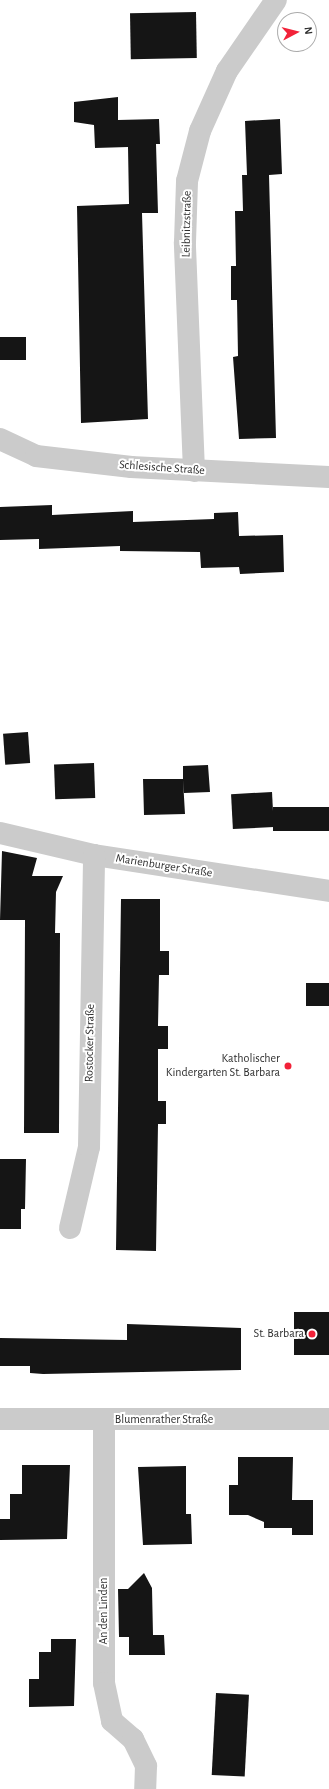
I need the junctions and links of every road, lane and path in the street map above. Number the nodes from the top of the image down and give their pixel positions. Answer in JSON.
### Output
{"nodes":[{"id":1,"x":276,"y":0,"type":"edge"},
{"id":2,"x":0,"y":439,"type":"edge"},
{"id":3,"x":194,"y":471,"type":"junction"},
{"id":4,"x":329,"y":477,"type":"edge"},
{"id":5,"x":0,"y":833,"type":"edge"},
{"id":6,"x":94,"y":855,"type":"junction"},
{"id":7,"x":329,"y":891,"type":"edge"},
{"id":8,"x":70,"y":1228,"type":"dead end"},
{"id":9,"x":0,"y":1419,"type":"edge"},
{"id":10,"x":329,"y":1419,"type":"edge"},
{"id":11,"x":104,"y":1420,"type":"junction"},
{"id":12,"x":145,"y":1789,"type":"edge"}],
"edges":[{"from":1,"to":3,"type":"street","name":"Leibnitzstraße"},
{"from":2,"to":3,"type":"street","name":"Schlesische Straße"},
{"from":3,"to":4,"type":"street","name":"Schlesische Straße"},
{"from":5,"to":6,"type":"street","name":"Marienburger Straße"},
{"from":6,"to":7,"type":"street","name":"Marienburger Straße"},
{"from":6,"to":8,"type":"street","name":"Rostocker Straße"},
{"from":9,"to":11,"type":"street","name":"Blumenrather Straße"},
{"from":10,"to":11,"type":"street","name":"Blumenrather Straße"},
{"from":11,"to":12,"type":"street","name":"An den Linden"}]}
